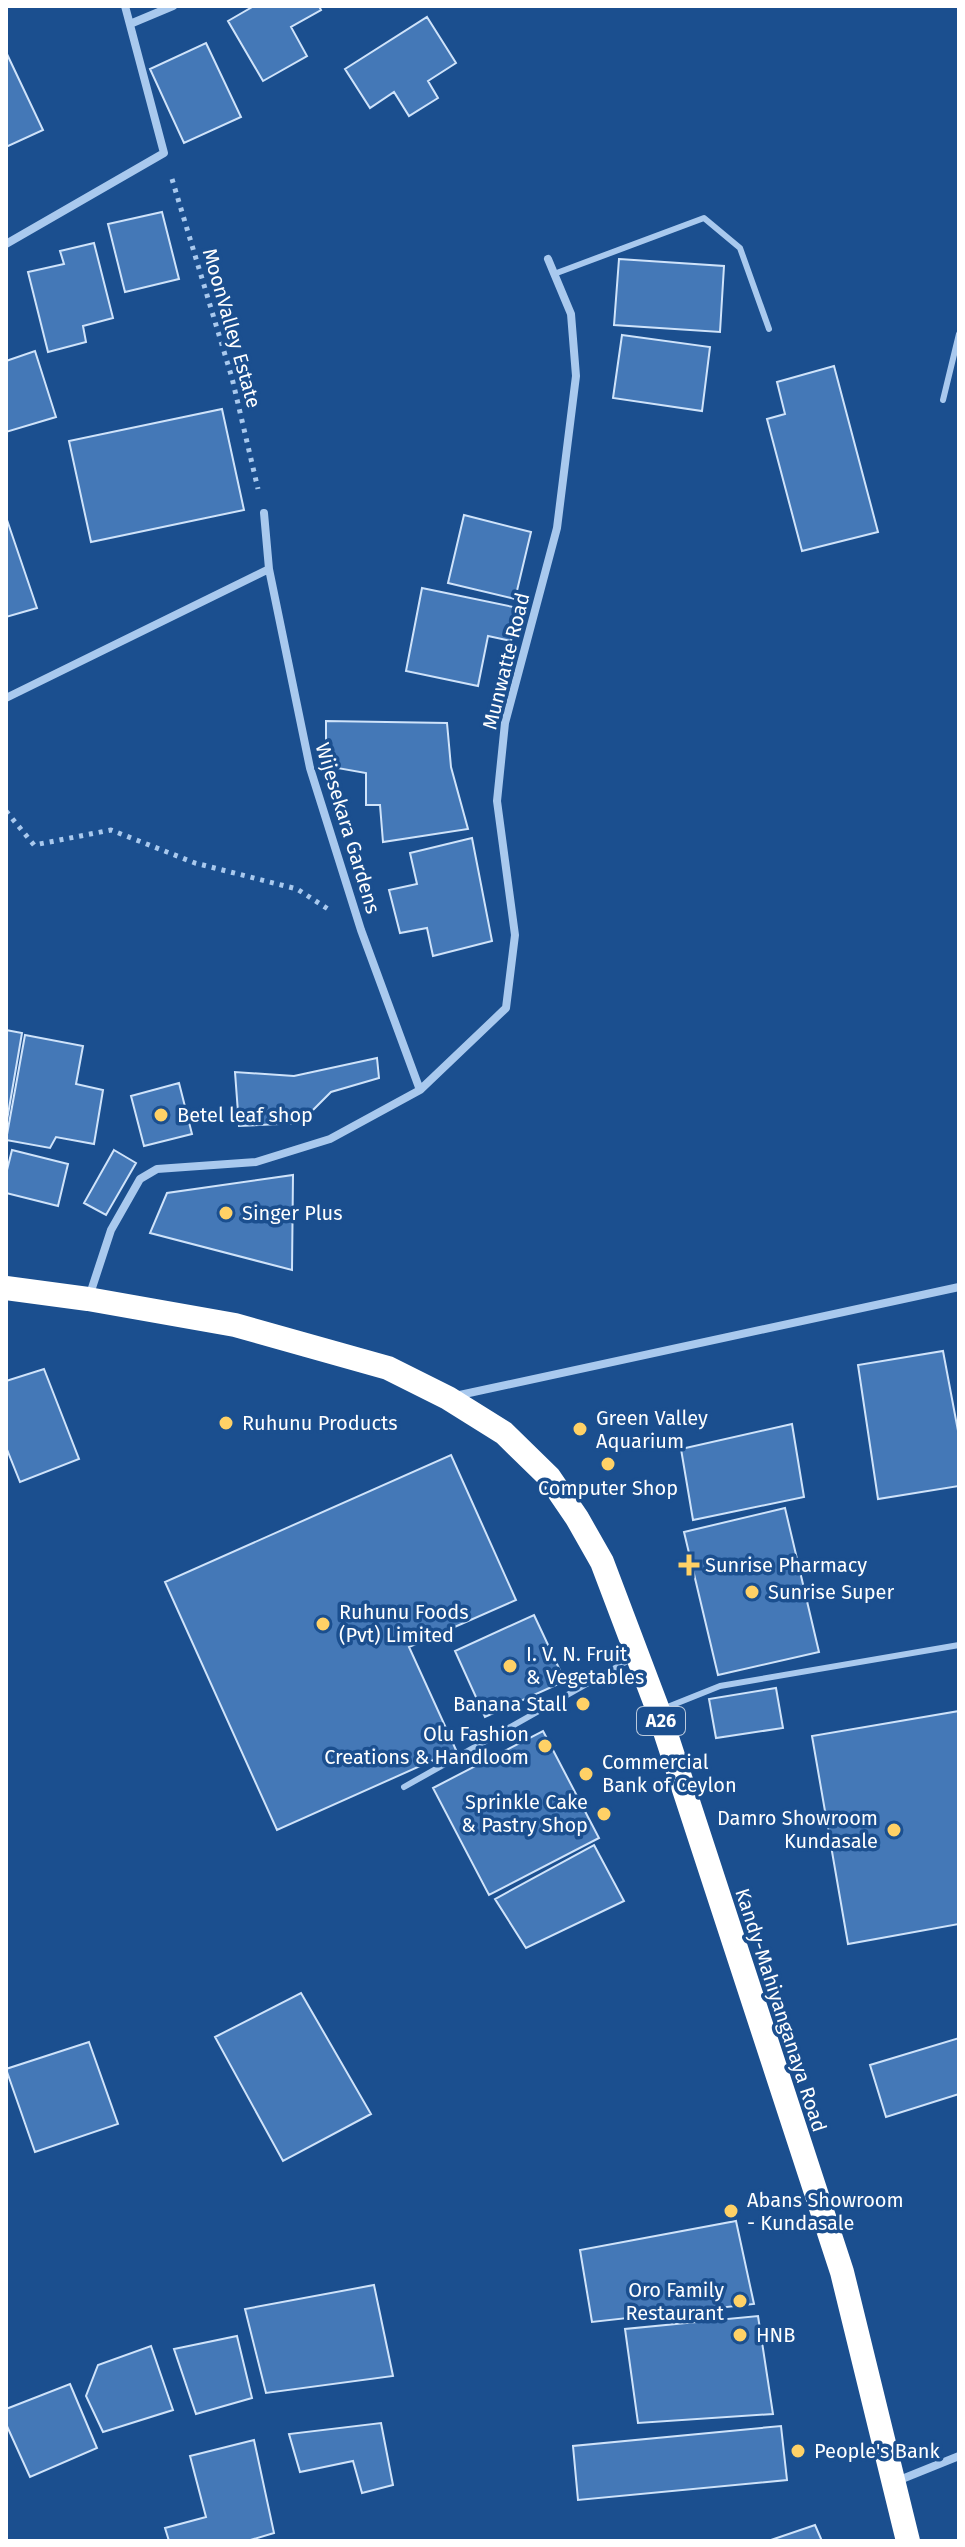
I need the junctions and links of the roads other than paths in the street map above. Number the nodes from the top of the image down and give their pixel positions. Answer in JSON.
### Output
{"nodes":[{"id":1,"x":125,"y":6,"type":"edge"},
{"id":2,"x":173,"y":6,"type":"edge"},
{"id":3,"x":130,"y":24,"type":"junction"},
{"id":4,"x":6,"y":244,"type":"edge"},
{"id":5,"x":548,"y":259,"type":"dead end"},
{"id":6,"x":554,"y":274,"type":"junction"},
{"id":7,"x":769,"y":329,"type":"dead end"},
{"id":8,"x":959,"y":334,"type":"edge"},
{"id":9,"x":943,"y":400,"type":"dead end"},
{"id":10,"x":264,"y":513,"type":"road end"},
{"id":11,"x":269,"y":569,"type":"junction"},
{"id":12,"x":6,"y":698,"type":"edge"},
{"id":13,"x":420,"y":1090,"type":"junction"},
{"id":14,"x":959,"y":1287,"type":"edge"},
{"id":15,"x":6,"y":1288,"type":"edge"},
{"id":16,"x":88,"y":1299,"type":"junction"},
{"id":17,"x":448,"y":1398,"type":"junction"},
{"id":18,"x":959,"y":1645,"type":"edge"},
{"id":19,"x":638,"y":1655,"type":"junction"},
{"id":20,"x":658,"y":1710,"type":"junction"},
{"id":21,"x":404,"y":1787,"type":"dead end"},
{"id":22,"x":959,"y":2456,"type":"edge"},
{"id":23,"x":893,"y":2483,"type":"junction"},
{"id":24,"x":908,"y":2541,"type":"edge"}],
"edges":[{"from":1,"to":3,"type":"street"},
{"from":2,"to":3,"type":"street"},
{"from":3,"to":4,"type":"street"},
{"from":5,"to":6,"type":"street","name":"Munwatte Road"},
{"from":6,"to":7,"type":"lane"},
{"from":6,"to":13,"type":"street","name":"Munwatte Road"},
{"from":8,"to":9,"type":"lane"},
{"from":10,"to":11,"type":"street","name":"Wijesekara Gardens"},
{"from":11,"to":12,"type":"street"},
{"from":11,"to":13,"type":"street","name":"Wijesekara Gardens"},
{"from":13,"to":16,"type":"street","name":"Munwatte Road"},
{"from":14,"to":17,"type":"street"},
{"from":15,"to":16,"type":"highway","name":"Kandy-Mahiyanganaya Road","number":"A26"},
{"from":16,"to":17,"type":"highway","name":"Kandy-Mahiyanganaya Road","number":"A26"},
{"from":17,"to":19,"type":"highway","name":"Kandy-Mahiyanganaya Road","number":"A26"},
{"from":18,"to":20,"type":"lane"},
{"from":19,"to":20,"type":"highway","name":"Kandy-Mahiyanganaya Road","number":"A26"},
{"from":19,"to":21,"type":"lane"},
{"from":20,"to":23,"type":"highway","name":"Kandy-Mahiyanganaya Road","number":"A26"},
{"from":22,"to":23,"type":"street"},
{"from":23,"to":24,"type":"highway","name":"Kandy-Mahiyanganaya Road","number":"A26"}]}
